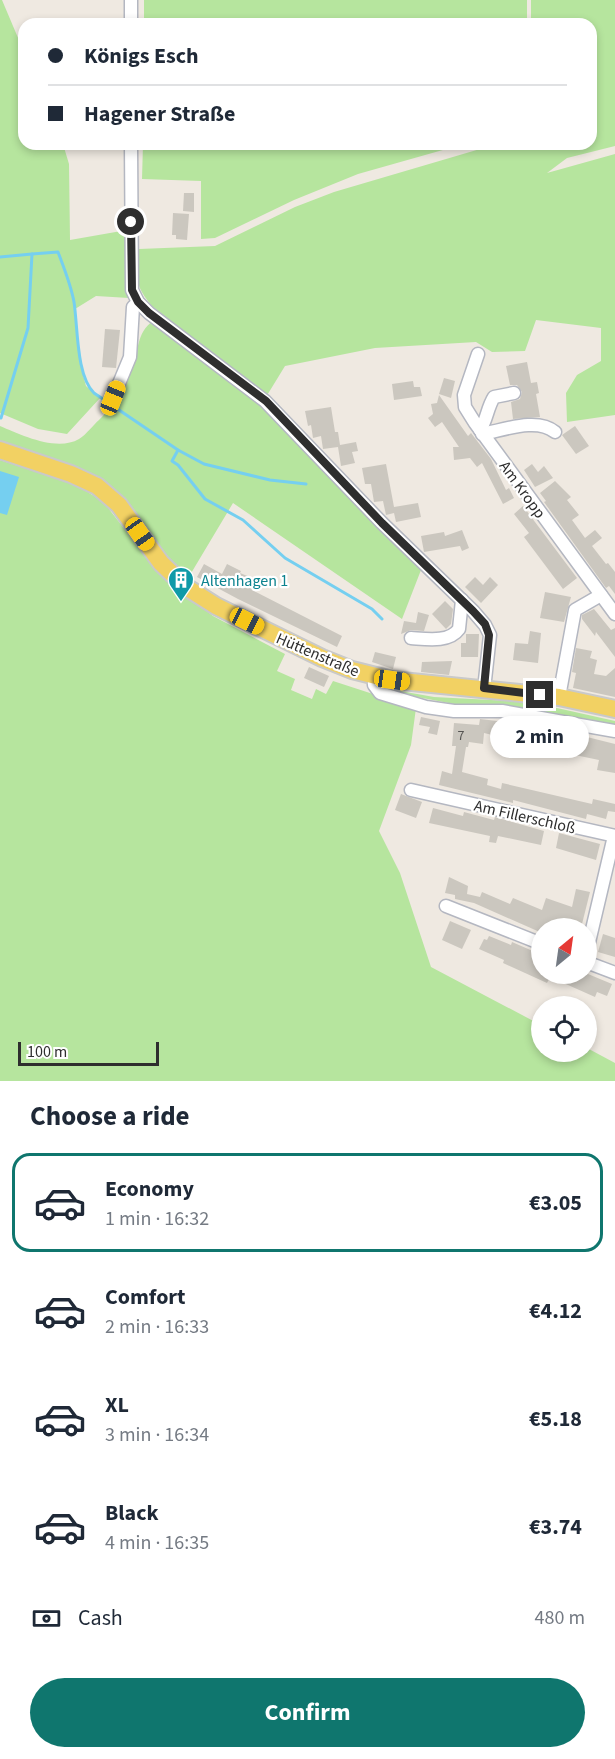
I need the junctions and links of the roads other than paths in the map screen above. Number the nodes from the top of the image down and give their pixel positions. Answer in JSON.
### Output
{"nodes":[{"id":1,"x":131,"y":0,"type":"edge"},
{"id":2,"x":131,"y":18,"type":"edge"},
{"id":3,"x":131,"y":150,"type":"edge"},
{"id":4,"x":138,"y":302,"type":"junction"},
{"id":5,"x":478,"y":354,"type":"dead end"},
{"id":6,"x":514,"y":393,"type":"dead end"},
{"id":7,"x":113,"y":398,"type":"dead end"},
{"id":8,"x":481,"y":432,"type":"junction"},
{"id":9,"x":555,"y":432,"type":"dead end"},
{"id":10,"x":0,"y":450,"type":"edge"},
{"id":11,"x":601,"y":595,"type":"junction"},
{"id":12,"x":462,"y":600,"type":"junction"},
{"id":13,"x":615,"y":614,"type":"edge"},
{"id":14,"x":411,"y":638,"type":"dead end"},
{"id":15,"x":374,"y":676,"type":"junction"},
{"id":16,"x":484,"y":688,"type":"junction"},
{"id":17,"x":559,"y":697,"type":"junction"},
{"id":18,"x":615,"y":709,"type":"edge"},
{"id":19,"x":615,"y":731,"type":"edge"},
{"id":20,"x":411,"y":790,"type":"dead end"},
{"id":21,"x":615,"y":836,"type":"edge"},
{"id":22,"x":446,"y":906,"type":"dead end"},
{"id":23,"x":595,"y":918,"type":"edge"},
{"id":24,"x":531,"y":940,"type":"edge"},
{"id":25,"x":597,"y":966,"type":"edge"},
{"id":26,"x":615,"y":973,"type":"edge"}],
"edges":[{"from":1,"to":2,"type":"street"},
{"from":3,"to":4,"type":"street"},
{"from":4,"to":7,"type":"street"},
{"from":4,"to":12,"type":"street"},
{"from":5,"to":8,"type":"street","name":"Am Kropp"},
{"from":6,"to":8,"type":"street"},
{"from":8,"to":9,"type":"street"},
{"from":8,"to":11,"type":"street","name":"Am Kropp"},
{"from":10,"to":15,"type":"main road","name":"Hüttenstraße"},
{"from":11,"to":13,"type":"street","name":"Am Kropp"},
{"from":11,"to":17,"type":"street"},
{"from":12,"to":14,"type":"street"},
{"from":12,"to":16,"type":"street"},
{"from":15,"to":16,"type":"main road","name":"Hüttenstraße"},
{"from":15,"to":19,"type":"street"},
{"from":16,"to":17,"type":"main road","name":"Hüttenstraße"},
{"from":17,"to":18,"type":"main road","name":"Hüttenstraße"},
{"from":20,"to":21,"type":"street","name":"Am Fillerschloß"},
{"from":21,"to":23,"type":"street"},
{"from":22,"to":24,"type":"street"},
{"from":25,"to":26,"type":"street"}]}
